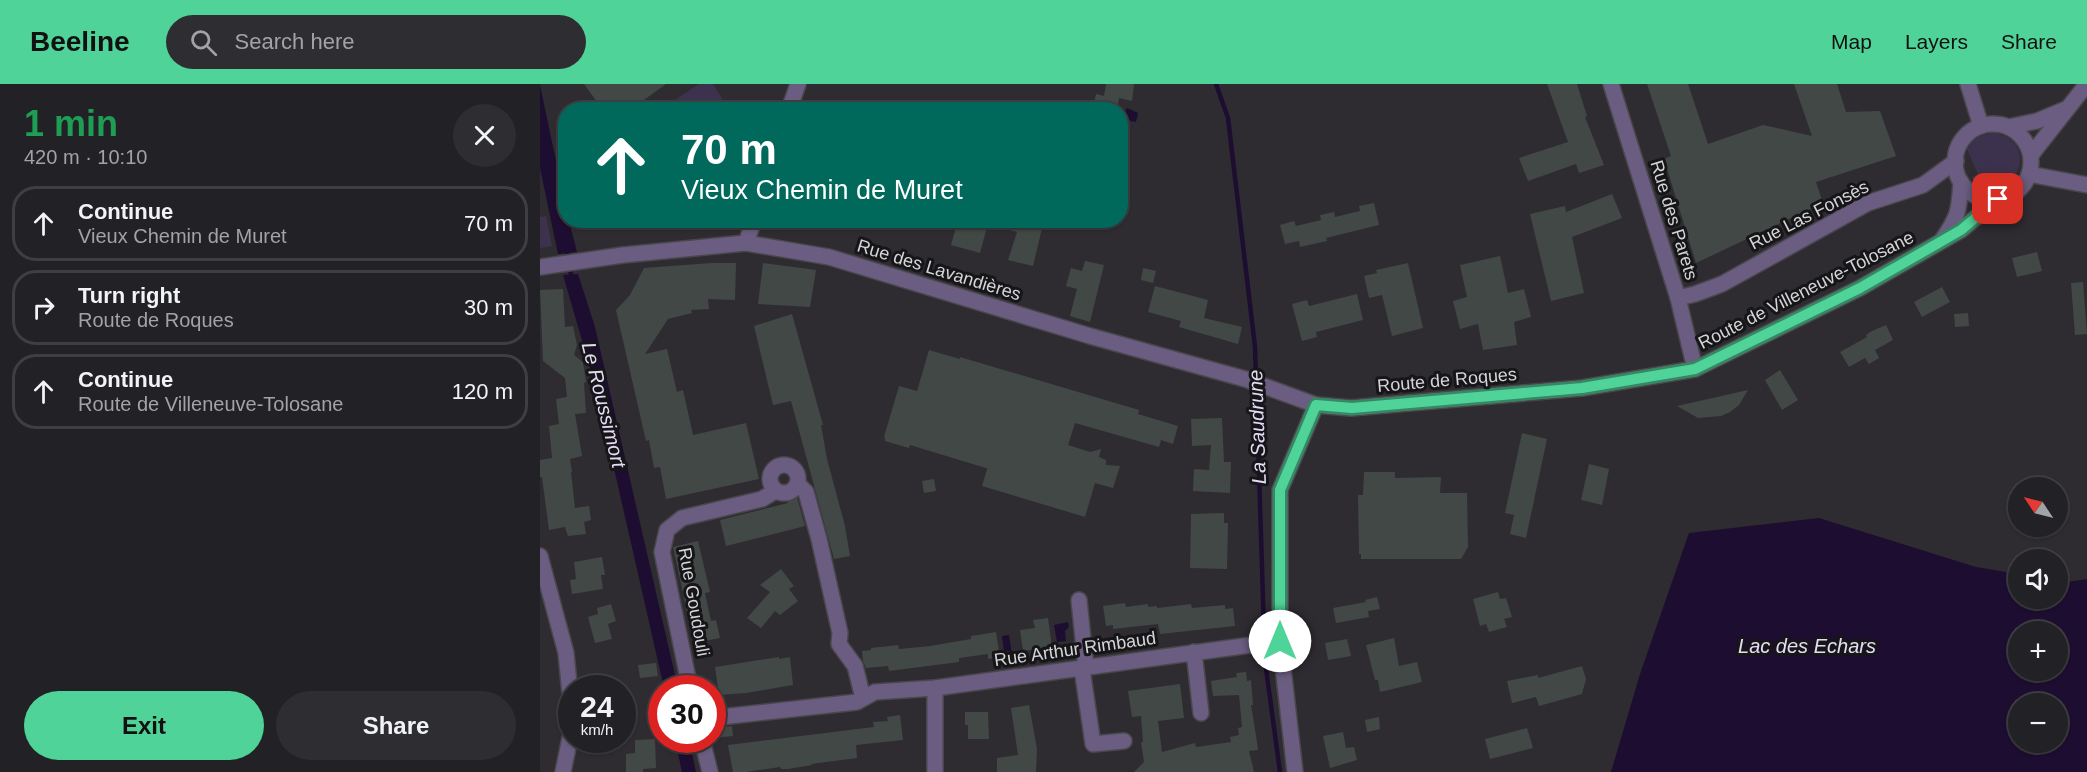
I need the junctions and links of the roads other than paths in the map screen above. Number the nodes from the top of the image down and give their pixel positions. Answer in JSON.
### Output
{"nodes":[{"id":1,"x":798,"y":84,"type":"edge"},
{"id":2,"x":1611,"y":84,"type":"edge"},
{"id":3,"x":1968,"y":84,"type":"edge"},
{"id":4,"x":2087,"y":84,"type":"edge"},
{"id":5,"x":792,"y":102,"type":"edge"},
{"id":6,"x":2066,"y":110,"type":"junction"},
{"id":7,"x":1981,"y":126,"type":"junction"},
{"id":8,"x":2008,"y":127,"type":"junction"},
{"id":9,"x":2031,"y":155,"type":"junction"},
{"id":10,"x":1956,"y":161,"type":"junction"},
{"id":11,"x":2029,"y":174,"type":"junction"},
{"id":12,"x":1961,"y":182,"type":"junction"},
{"id":13,"x":2087,"y":185,"type":"edge"},
{"id":14,"x":1998,"y":199,"type":"junction"},
{"id":15,"x":751,"y":228,"type":"edge"},
{"id":16,"x":1940,"y":242,"type":"junction"},
{"id":17,"x":746,"y":243,"type":"junction"},
{"id":18,"x":540,"y":267,"type":"edge"},
{"id":19,"x":1678,"y":298,"type":"junction"},
{"id":20,"x":1695,"y":369,"type":"junction"},
{"id":21,"x":1582,"y":388,"type":"joint"},
{"id":22,"x":1316,"y":405,"type":"junction"},
{"id":23,"x":798,"y":483,"type":"junction"},
{"id":24,"x":775,"y":491,"type":"junction"},
{"id":25,"x":540,"y":556,"type":"edge"},
{"id":26,"x":1079,"y":600,"type":"dead end"},
{"id":27,"x":1280,"y":641,"type":"junction"},
{"id":28,"x":1194,"y":652,"type":"junction"},
{"id":29,"x":1084,"y":669,"type":"junction"},
{"id":30,"x":568,"y":675,"type":"edge"},
{"id":31,"x":687,"y":675,"type":"edge"},
{"id":32,"x":935,"y":688,"type":"junction"},
{"id":33,"x":869,"y":695,"type":"junction"},
{"id":34,"x":1201,"y":713,"type":"dead end"},
{"id":35,"x":726,"y":716,"type":"edge"},
{"id":36,"x":1124,"y":741,"type":"dead end"},
{"id":37,"x":567,"y":753,"type":"edge"},
{"id":38,"x":705,"y":753,"type":"edge"},
{"id":39,"x":563,"y":772,"type":"edge"},
{"id":40,"x":710,"y":772,"type":"edge"},
{"id":41,"x":935,"y":772,"type":"edge"},
{"id":42,"x":1295,"y":772,"type":"edge"}],
"edges":[{"from":1,"to":5,"type":"street"},
{"from":2,"to":19,"type":"street","name":"Rue des Parets"},
{"from":3,"to":7,"type":"street"},
{"from":4,"to":6,"type":"street"},
{"from":6,"to":8,"type":"street"},
{"from":6,"to":9,"type":"street"},
{"from":7,"to":8,"type":"street"},
{"from":7,"to":10,"type":"street"},
{"from":8,"to":9,"type":"street"},
{"from":9,"to":11,"type":"street"},
{"from":10,"to":12,"type":"street"},
{"from":10,"to":19,"type":"street","name":"Rue Las Fonsès"},
{"from":11,"to":13,"type":"street"},
{"from":11,"to":14,"type":"street"},
{"from":12,"to":14,"type":"street"},
{"from":12,"to":16,"type":"street","name":"Route de Villeneuve-Tolosane"},
{"from":14,"to":16,"type":"street","name":"Route de Villeneuve-Tolosane"},
{"from":15,"to":17,"type":"street"},
{"from":16,"to":20,"type":"street","name":"Route de Villeneuve-Tolosane"},
{"from":17,"to":18,"type":"street","name":"Rue des Lavandières"},
{"from":17,"to":22,"type":"street","name":"Rue des Lavandières"},
{"from":19,"to":20,"type":"street","name":"Rue des Parets"},
{"from":20,"to":21,"type":"street","name":"Route de Villeneuve-Tolosane"},
{"from":21,"to":22,"type":"street","name":"Route de Roques"},
{"from":22,"to":27,"type":"street"},
{"from":23,"to":24,"type":"street","name":"Rue Goudouli"},
{"from":23,"to":24,"type":"street"},
{"from":23,"to":33,"type":"street"},
{"from":24,"to":31,"type":"street","name":"Rue Goudouli"},
{"from":25,"to":30,"type":"street"},
{"from":26,"to":29,"type":"street"},
{"from":27,"to":28,"type":"street","name":"Rue Arthur Rimbaud"},
{"from":27,"to":42,"type":"street"},
{"from":28,"to":29,"type":"street","name":"Rue Arthur Rimbaud"},
{"from":28,"to":34,"type":"street"},
{"from":29,"to":32,"type":"street","name":"Rue Arthur Rimbaud"},
{"from":29,"to":36,"type":"street"},
{"from":32,"to":33,"type":"street","name":"Rue Arthur Rimbaud"},
{"from":32,"to":41,"type":"street"},
{"from":33,"to":35,"type":"street","name":"Rue Arthur Rimbaud"},
{"from":37,"to":39,"type":"street"},
{"from":38,"to":40,"type":"street"}]}
